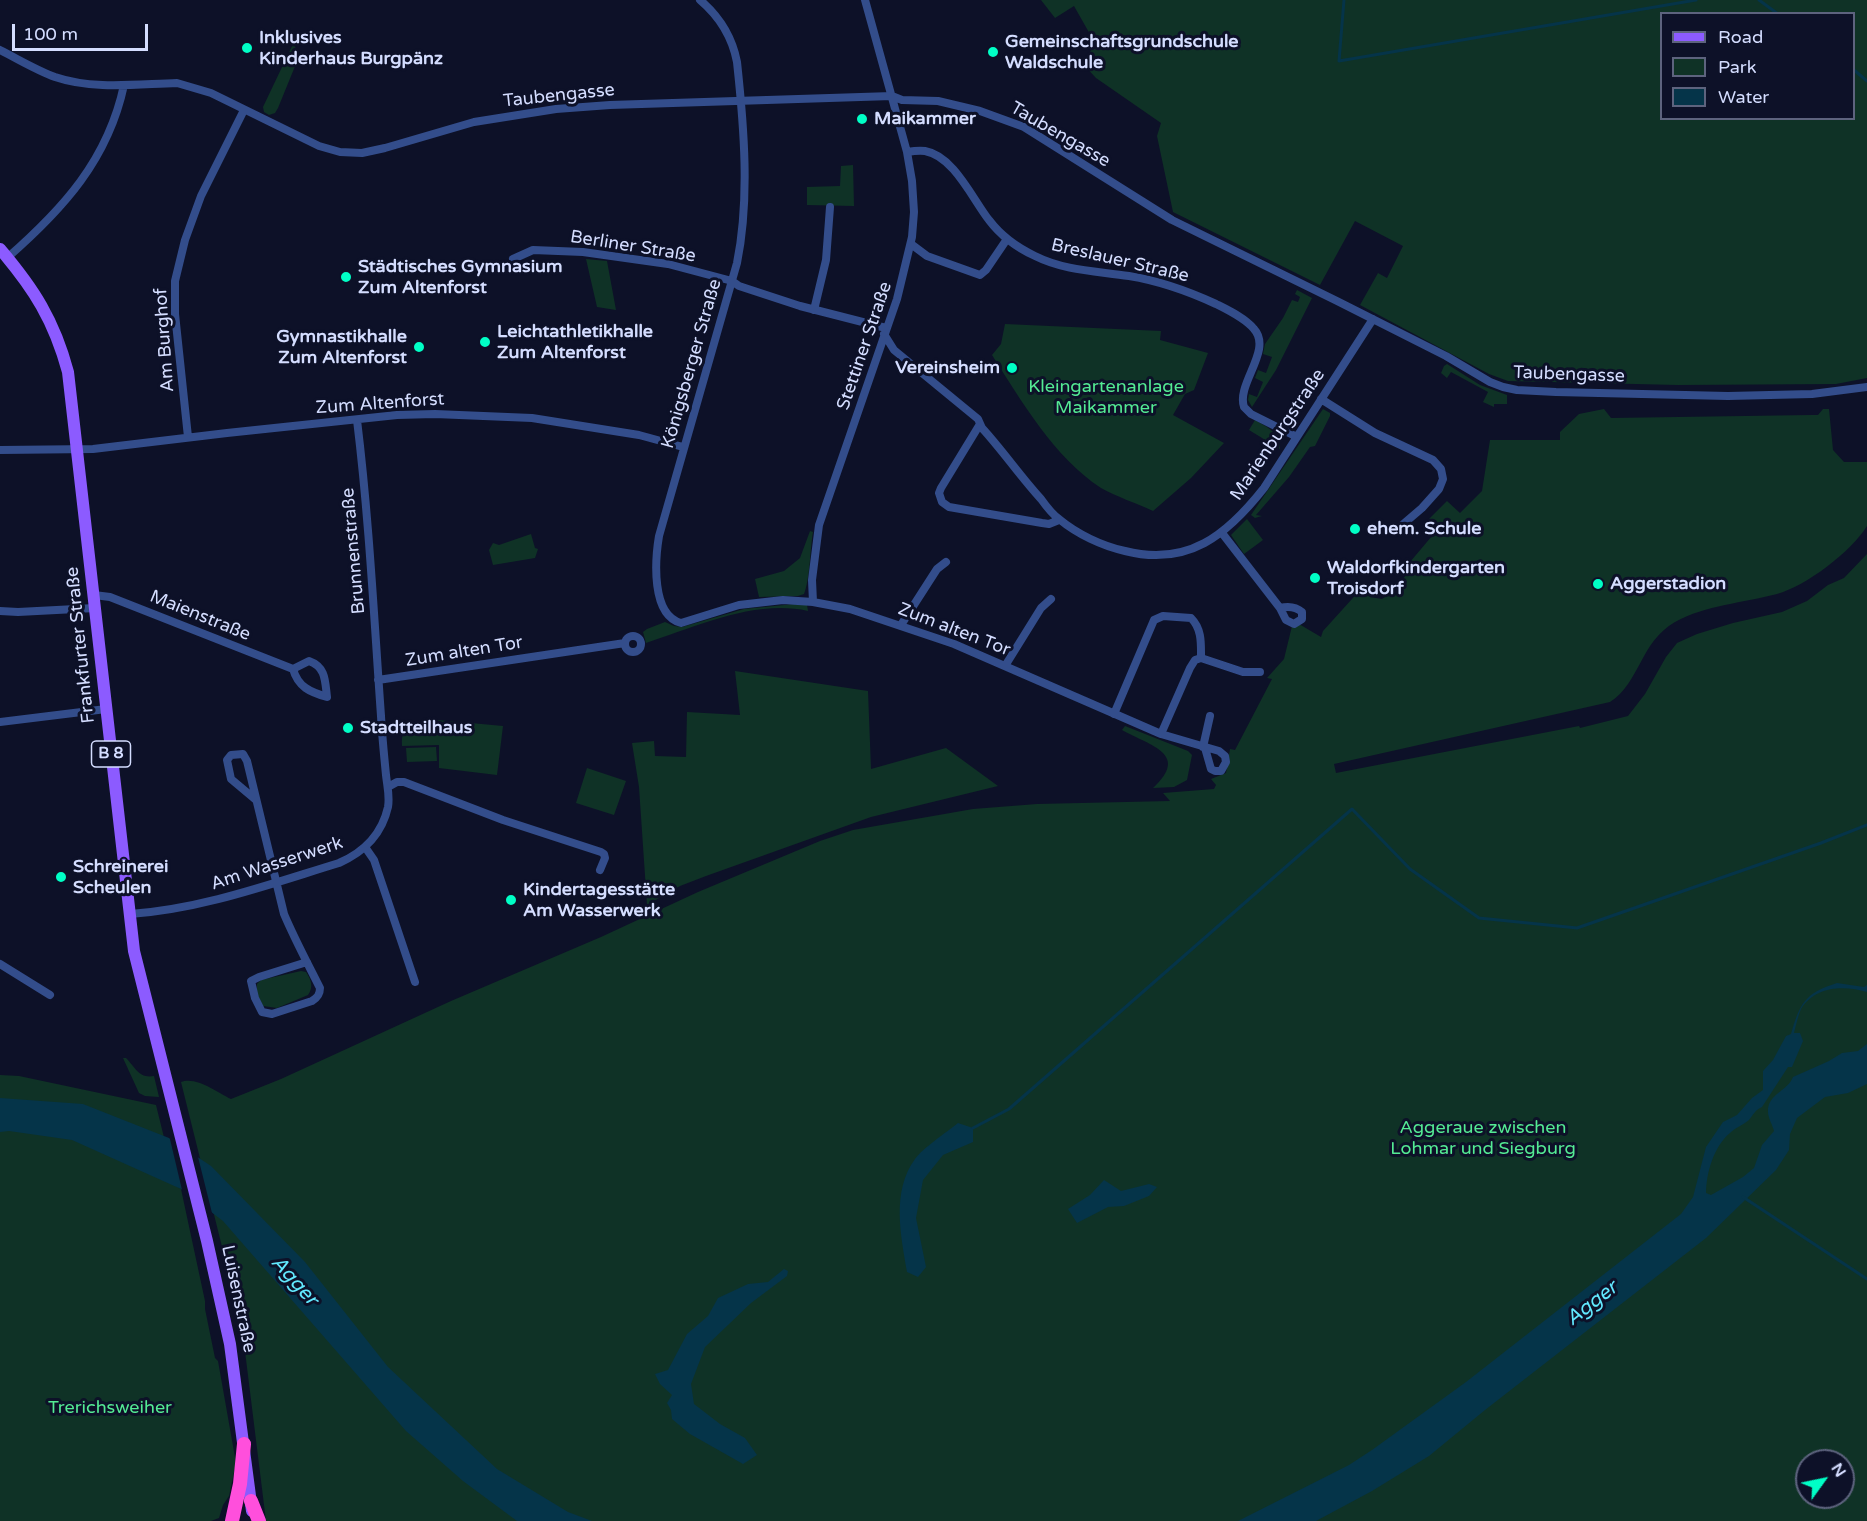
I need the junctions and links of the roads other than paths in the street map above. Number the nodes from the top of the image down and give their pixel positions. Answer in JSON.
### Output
{"nodes":[{"id":1,"x":700,"y":0,"type":"edge"},
{"id":2,"x":865,"y":0,"type":"edge"},
{"id":3,"x":0,"y":50,"type":"edge"},
{"id":4,"x":124,"y":85,"type":"junction"},
{"id":5,"x":892,"y":96,"type":"junction"},
{"id":6,"x":740,"y":101,"type":"junction"},
{"id":7,"x":244,"y":110,"type":"junction"},
{"id":8,"x":907,"y":152,"type":"junction"},
{"id":9,"x":830,"y":207,"type":"dead end"},
{"id":10,"x":1007,"y":239,"type":"junction"},
{"id":11,"x":911,"y":243,"type":"junction"},
{"id":12,"x":4,"y":253,"type":"edge"},
{"id":13,"x":513,"y":259,"type":"dead end"},
{"id":14,"x":732,"y":281,"type":"junction"},
{"id":15,"x":814,"y":310,"type":"junction"},
{"id":16,"x":1374,"y":320,"type":"junction"},
{"id":17,"x":885,"y":331,"type":"junction"},
{"id":18,"x":1867,"y":387,"type":"edge"},
{"id":19,"x":1321,"y":399,"type":"junction"},
{"id":20,"x":357,"y":420,"type":"junction"},
{"id":21,"x":980,"y":424,"type":"junction"},
{"id":22,"x":188,"y":437,"type":"junction"},
{"id":23,"x":1297,"y":437,"type":"junction"},
{"id":24,"x":683,"y":447,"type":"junction"},
{"id":25,"x":0,"y":450,"type":"edge"},
{"id":26,"x":77,"y":450,"type":"junction"},
{"id":27,"x":1059,"y":520,"type":"junction"},
{"id":28,"x":1394,"y":532,"type":"dead end"},
{"id":29,"x":1222,"y":533,"type":"junction"},
{"id":30,"x":946,"y":562,"type":"dead end"},
{"id":31,"x":1051,"y":599,"type":"dead end"},
{"id":32,"x":94,"y":601,"type":"junction"},
{"id":33,"x":813,"y":602,"type":"junction"},
{"id":34,"x":1280,"y":608,"type":"dead end"},
{"id":35,"x":0,"y":611,"type":"edge"},
{"id":36,"x":681,"y":623,"type":"joint"},
{"id":37,"x":902,"y":625,"type":"junction"},
{"id":38,"x":625,"y":643,"type":"dead end"},
{"id":39,"x":1201,"y":658,"type":"junction"},
{"id":40,"x":1005,"y":666,"type":"junction"},
{"id":41,"x":293,"y":669,"type":"junction"},
{"id":42,"x":1260,"y":672,"type":"dead end"},
{"id":43,"x":378,"y":680,"type":"junction"},
{"id":44,"x":106,"y":709,"type":"junction"},
{"id":45,"x":1114,"y":714,"type":"junction"},
{"id":46,"x":1210,"y":716,"type":"dead end"},
{"id":47,"x":0,"y":722,"type":"edge"},
{"id":48,"x":1161,"y":734,"type":"junction"},
{"id":49,"x":388,"y":787,"type":"junction"},
{"id":50,"x":256,"y":800,"type":"junction"},
{"id":51,"x":365,"y":848,"type":"junction"},
{"id":52,"x":600,"y":870,"type":"dead end"},
{"id":53,"x":276,"y":882,"type":"junction"},
{"id":54,"x":130,"y":914,"type":"junction"},
{"id":55,"x":307,"y":962,"type":"junction"},
{"id":56,"x":0,"y":964,"type":"edge"},
{"id":57,"x":415,"y":982,"type":"dead end"},
{"id":58,"x":50,"y":995,"type":"dead end"},
{"id":59,"x":169,"y":1088,"type":"joint"},
{"id":60,"x":244,"y":1444,"type":"junction"},
{"id":61,"x":251,"y":1501,"type":"junction"},
{"id":62,"x":232,"y":1521,"type":"edge"},
{"id":63,"x":252,"y":1521,"type":"edge"},
{"id":64,"x":259,"y":1521,"type":"edge"}],
"edges":[{"from":1,"to":6,"type":"street","name":"Königsberger Straße"},
{"from":2,"to":5,"type":"street","name":"Stettiner Straße"},
{"from":3,"to":4,"type":"street","name":"Taubengasse"},
{"from":4,"to":7,"type":"street","name":"Taubengasse"},
{"from":4,"to":12,"type":"street"},
{"from":5,"to":6,"type":"street","name":"Taubengasse"},
{"from":5,"to":8,"type":"street","name":"Stettiner Straße"},
{"from":5,"to":16,"type":"street","name":"Taubengasse"},
{"from":6,"to":7,"type":"street","name":"Taubengasse"},
{"from":6,"to":14,"type":"street","name":"Königsberger Straße"},
{"from":7,"to":22,"type":"street","name":"Am Burghof"},
{"from":8,"to":10,"type":"street","name":"Breslauer Straße"},
{"from":8,"to":11,"type":"street","name":"Stettiner Straße"},
{"from":9,"to":15,"type":"street"},
{"from":10,"to":11,"type":"street"},
{"from":10,"to":23,"type":"street","name":"Breslauer Straße"},
{"from":11,"to":17,"type":"street","name":"Stettiner Straße"},
{"from":12,"to":26,"type":"main road","name":"Frankfurter Straße","number":"B 8"},
{"from":13,"to":14,"type":"street","name":"Berliner Straße"},
{"from":14,"to":15,"type":"street","name":"Berliner Straße"},
{"from":14,"to":24,"type":"street","name":"Königsberger Straße"},
{"from":15,"to":17,"type":"street","name":"Berliner Straße"},
{"from":16,"to":18,"type":"street","name":"Taubengasse"},
{"from":16,"to":19,"type":"street","name":"Marienburgstraße"},
{"from":17,"to":21,"type":"street","name":"Marienburgstraße"},
{"from":17,"to":33,"type":"street","name":"Stettiner Straße"},
{"from":19,"to":23,"type":"street","name":"Marienburgstraße"},
{"from":19,"to":28,"type":"street"},
{"from":20,"to":22,"type":"street","name":"Zum Altenforst"},
{"from":20,"to":24,"type":"street","name":"Zum Altenforst"},
{"from":20,"to":43,"type":"street","name":"Brunnenstraße"},
{"from":21,"to":27,"type":"street","name":"Marienburgstraße"},
{"from":21,"to":27,"type":"street"},
{"from":22,"to":26,"type":"street","name":"Zum Altenforst"},
{"from":23,"to":29,"type":"street","name":"Marienburgstraße"},
{"from":24,"to":36,"type":"street","name":"Königsberger Straße"},
{"from":25,"to":26,"type":"street","name":"Zum Altenforst"},
{"from":26,"to":32,"type":"main road","name":"Frankfurter Straße","number":"B 8"},
{"from":27,"to":29,"type":"street","name":"Marienburgstraße"},
{"from":29,"to":34,"type":"street"},
{"from":30,"to":37,"type":"street"},
{"from":31,"to":40,"type":"street"},
{"from":32,"to":35,"type":"street","name":"Maienstraße"},
{"from":32,"to":41,"type":"street","name":"Maienstraße"},
{"from":32,"to":44,"type":"main road","name":"Frankfurter Straße","number":"B 8"},
{"from":33,"to":36,"type":"street","name":"Zum alten Tor"},
{"from":33,"to":37,"type":"street","name":"Zum alten Tor"},
{"from":37,"to":40,"type":"street","name":"Zum alten Tor"},
{"from":38,"to":43,"type":"street","name":"Zum alten Tor"},
{"from":39,"to":42,"type":"street"},
{"from":39,"to":45,"type":"street"},
{"from":39,"to":48,"type":"street"},
{"from":40,"to":45,"type":"street","name":"Zum alten Tor"},
{"from":41,"to":41,"type":"street","name":"Maienstraße"},
{"from":43,"to":49,"type":"street","name":"Am Wasserwerk"},
{"from":44,"to":47,"type":"street"},
{"from":44,"to":54,"type":"main road","name":"Frankfurter Straße","number":"B 8"},
{"from":45,"to":48,"type":"street","name":"Zum alten Tor"},
{"from":46,"to":48,"type":"street","name":"Zum alten Tor"},
{"from":49,"to":51,"type":"street","name":"Am Wasserwerk"},
{"from":49,"to":52,"type":"street"},
{"from":50,"to":50,"type":"street"},
{"from":50,"to":53,"type":"street"},
{"from":51,"to":53,"type":"street","name":"Am Wasserwerk"},
{"from":51,"to":57,"type":"street"},
{"from":53,"to":54,"type":"street","name":"Am Wasserwerk"},
{"from":53,"to":55,"type":"street"},
{"from":54,"to":59,"type":"main road","name":"Frankfurter Straße","number":"B 8"},
{"from":55,"to":55,"type":"street"},
{"from":56,"to":58,"type":"street"},
{"from":59,"to":60,"type":"main road","name":"Luisenstraße","number":"B 8"},
{"from":60,"to":61,"type":"main road","name":"Luisenstraße","number":"B 8"},
{"from":60,"to":62,"type":"highway"},
{"from":61,"to":63,"type":"main road","name":"Luisenstraße","number":"B 8"},
{"from":61,"to":64,"type":"highway"}]}
